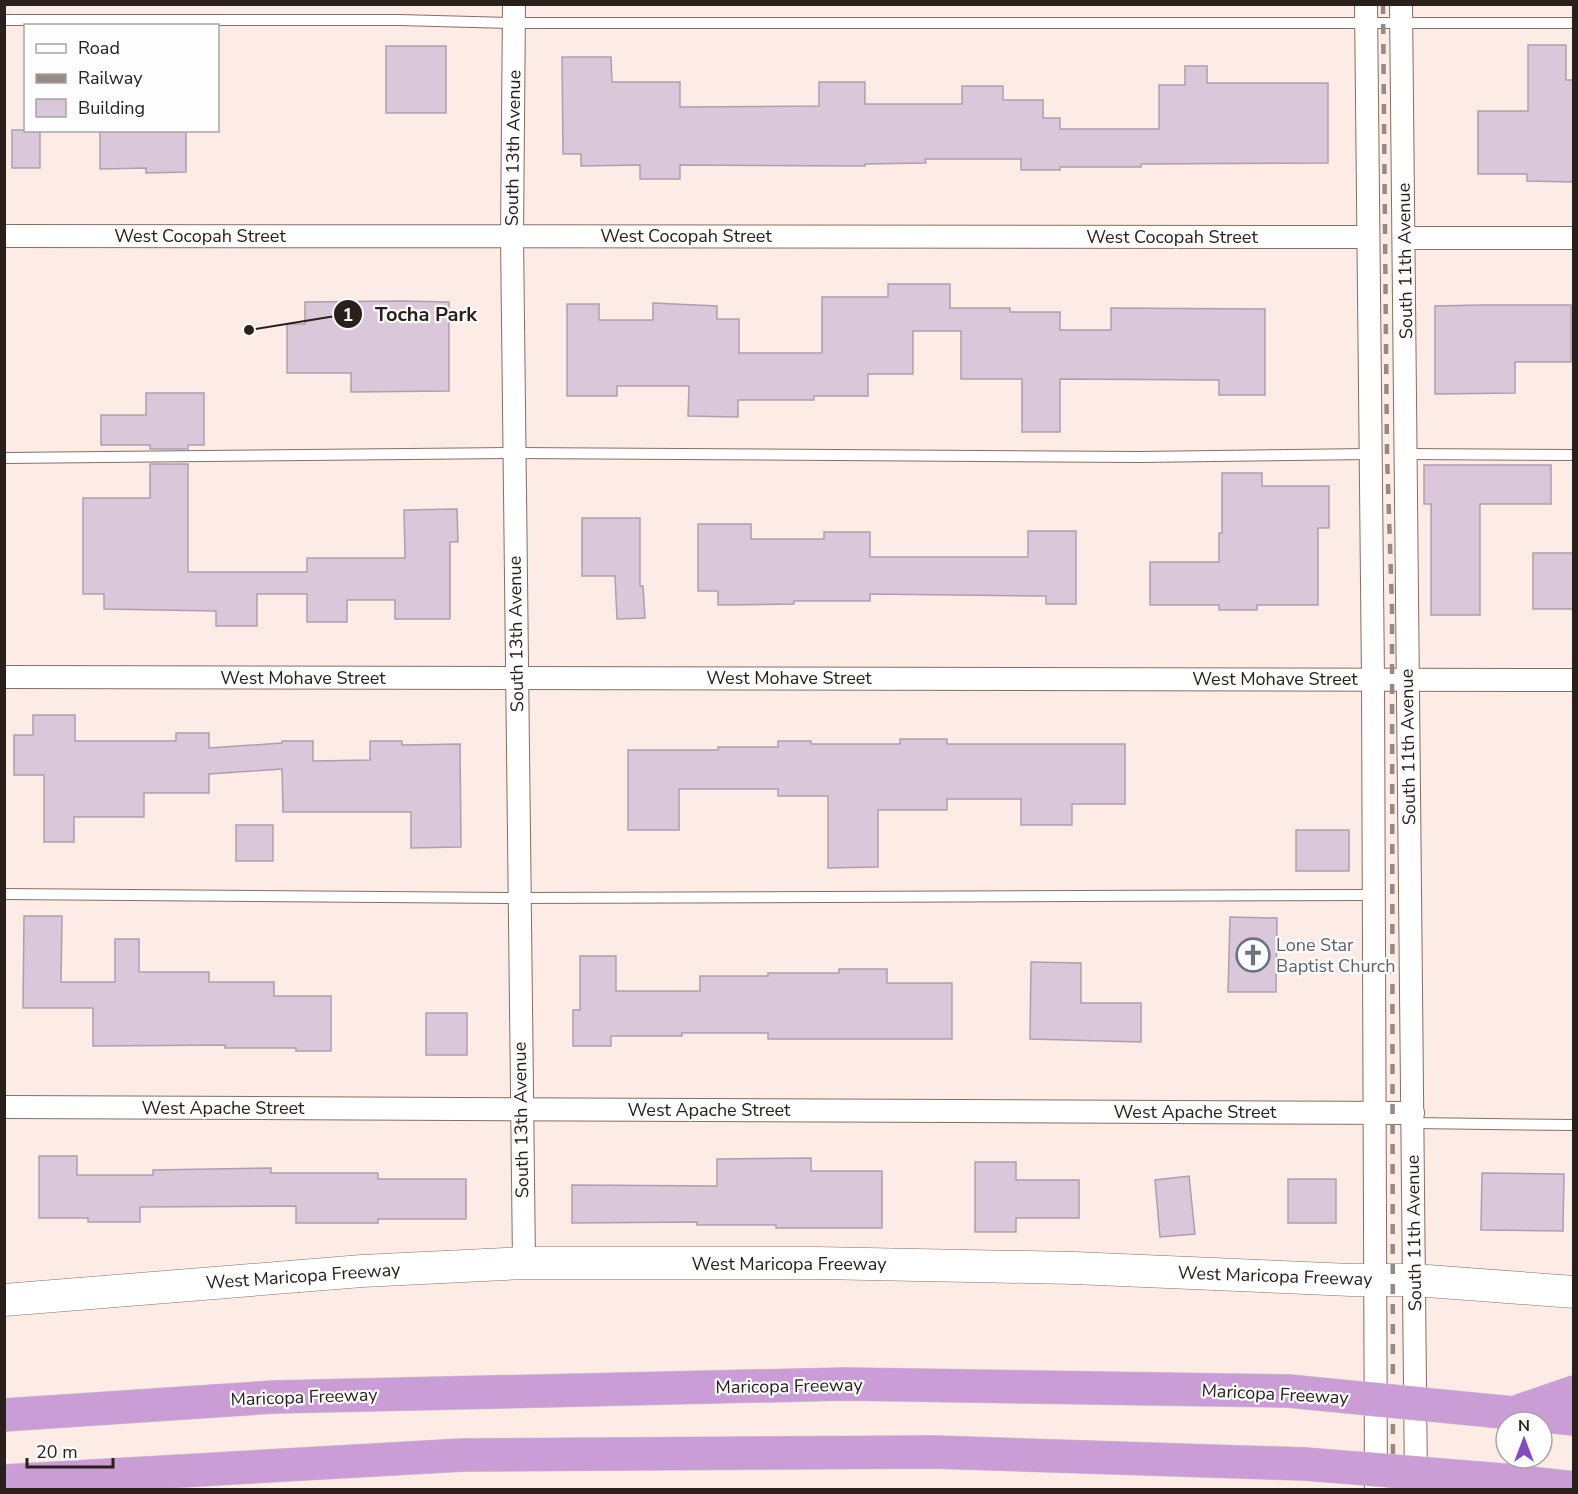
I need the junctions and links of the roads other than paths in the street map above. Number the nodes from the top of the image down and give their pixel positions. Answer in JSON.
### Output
{"nodes":[{"id":1,"x":514,"y":14,"type":"edge"},
{"id":2,"x":1366,"y":14,"type":"edge"},
{"id":3,"x":1401,"y":14,"type":"edge"},
{"id":4,"x":4,"y":20,"type":"edge"},
{"id":5,"x":1574,"y":23,"type":"edge"},
{"id":6,"x":4,"y":236,"type":"edge"},
{"id":7,"x":512,"y":236,"type":"junction"},
{"id":8,"x":1368,"y":237,"type":"junction"},
{"id":9,"x":1405,"y":238,"type":"junction"},
{"id":10,"x":1574,"y":238,"type":"edge"},
{"id":11,"x":514,"y":453,"type":"junction"},
{"id":12,"x":1407,"y":453,"type":"junction"},
{"id":13,"x":1370,"y":454,"type":"junction"},
{"id":14,"x":1574,"y":455,"type":"edge"},
{"id":15,"x":4,"y":458,"type":"edge"},
{"id":16,"x":4,"y":677,"type":"edge"},
{"id":17,"x":517,"y":678,"type":"junction"},
{"id":18,"x":1373,"y":679,"type":"junction"},
{"id":19,"x":1407,"y":679,"type":"junction"},
{"id":20,"x":1574,"y":680,"type":"edge"},
{"id":21,"x":4,"y":894,"type":"edge"},
{"id":22,"x":1373,"y":894,"type":"junction"},
{"id":23,"x":519,"y":898,"type":"junction"},
{"id":24,"x":4,"y":1107,"type":"edge"},
{"id":25,"x":521,"y":1110,"type":"junction"},
{"id":26,"x":1375,"y":1113,"type":"junction"},
{"id":27,"x":1413,"y":1118,"type":"junction"},
{"id":28,"x":1574,"y":1125,"type":"edge"},
{"id":29,"x":524,"y":1263,"type":"junction"},
{"id":30,"x":1375,"y":1280,"type":"junction"},
{"id":31,"x":1414,"y":1280,"type":"junction"},
{"id":32,"x":1574,"y":1292,"type":"edge"},
{"id":33,"x":4,"y":1300,"type":"edge"},
{"id":34,"x":1574,"y":1392,"type":"edge"},
{"id":35,"x":1522,"y":1410,"type":"edge"},
{"id":36,"x":1494,"y":1411,"type":"edge"},
{"id":37,"x":4,"y":1414,"type":"edge"},
{"id":38,"x":1554,"y":1417,"type":"edge"},
{"id":39,"x":1574,"y":1419,"type":"edge"},
{"id":40,"x":4,"y":1481,"type":"edge"},
{"id":41,"x":1515,"y":1485,"type":"edge"},
{"id":42,"x":1574,"y":1488,"type":"edge"},
{"id":43,"x":1376,"y":1490,"type":"edge"},
{"id":44,"x":1416,"y":1490,"type":"edge"}],
"edges":[{"from":1,"to":2,"type":"lane"},
{"from":1,"to":4,"type":"lane"},
{"from":1,"to":7,"type":"street","name":"South 13th Avenue"},
{"from":2,"to":3,"type":"lane"},
{"from":2,"to":8,"type":"street","name":"South 11th Avenue"},
{"from":3,"to":5,"type":"lane"},
{"from":3,"to":9,"type":"street","name":"South 11th Avenue"},
{"from":6,"to":7,"type":"street","name":"West Cocopah Street"},
{"from":7,"to":8,"type":"street","name":"West Cocopah Street"},
{"from":7,"to":11,"type":"street","name":"South 13th Avenue"},
{"from":8,"to":13,"type":"street","name":"South 11th Avenue"},
{"from":9,"to":10,"type":"street"},
{"from":9,"to":12,"type":"street","name":"South 11th Avenue"},
{"from":11,"to":13,"type":"lane"},
{"from":11,"to":15,"type":"lane"},
{"from":11,"to":17,"type":"street","name":"South 13th Avenue"},
{"from":12,"to":14,"type":"lane"},
{"from":12,"to":19,"type":"street","name":"South 11th Avenue"},
{"from":13,"to":18,"type":"street","name":"South 11th Avenue"},
{"from":16,"to":17,"type":"street","name":"West Mohave Street"},
{"from":17,"to":18,"type":"street","name":"West Mohave Street"},
{"from":17,"to":23,"type":"street","name":"South 13th Avenue"},
{"from":18,"to":19,"type":"street","name":"West Mohave Street"},
{"from":18,"to":22,"type":"street","name":"South 11th Avenue"},
{"from":19,"to":20,"type":"street","name":"West Mohave Street"},
{"from":19,"to":27,"type":"street","name":"South 11th Avenue"},
{"from":21,"to":23,"type":"lane"},
{"from":22,"to":23,"type":"lane"},
{"from":22,"to":26,"type":"street","name":"South 11th Avenue"},
{"from":23,"to":25,"type":"street","name":"South 13th Avenue"},
{"from":24,"to":25,"type":"street","name":"West Apache Street"},
{"from":25,"to":26,"type":"street","name":"West Apache Street"},
{"from":25,"to":29,"type":"street","name":"South 13th Avenue"},
{"from":26,"to":27,"type":"street","name":"West Apache Street"},
{"from":26,"to":30,"type":"street","name":"South 11th Avenue"},
{"from":27,"to":28,"type":"lane"},
{"from":27,"to":31,"type":"street","name":"South 11th Avenue"},
{"from":29,"to":30,"type":"main road","name":"West Maricopa Freeway"},
{"from":29,"to":33,"type":"main road","name":"West Maricopa Freeway"},
{"from":30,"to":31,"type":"main road","name":"West Maricopa Freeway"},
{"from":30,"to":43,"type":"street","name":"South 11th Avenue"},
{"from":31,"to":32,"type":"main road","name":"West Maricopa Freeway"},
{"from":31,"to":44,"type":"street","name":"South 11th Avenue"},
{"from":34,"to":35,"type":"highway"},
{"from":36,"to":37,"type":"highway","name":"Maricopa Freeway","bridge":true},
{"from":38,"to":39,"type":"highway","name":"Maricopa Freeway"},
{"from":40,"to":41,"type":"highway","bridge":true},
{"from":41,"to":42,"type":"highway"}]}
